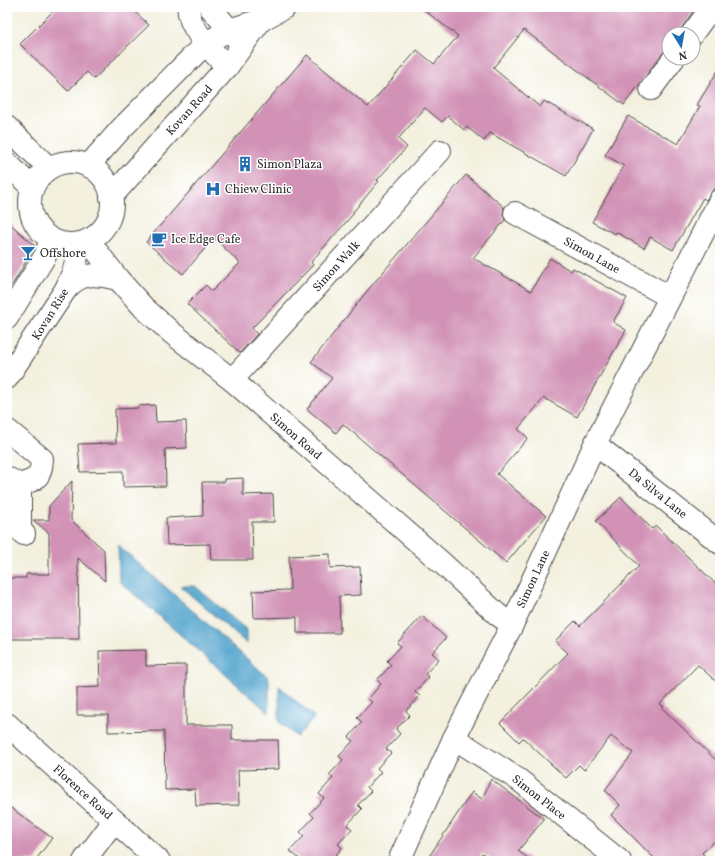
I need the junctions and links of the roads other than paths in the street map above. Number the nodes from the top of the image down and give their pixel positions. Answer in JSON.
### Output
{"nodes":[{"id":1,"x":189,"y":7,"type":"edge"},
{"id":2,"x":210,"y":7,"type":"edge"},
{"id":3,"x":285,"y":7,"type":"edge"},
{"id":4,"x":712,"y":7,"type":"edge"},
{"id":5,"x":698,"y":26,"type":"edge"},
{"id":6,"x":236,"y":38,"type":"junction"},
{"id":7,"x":206,"y":43,"type":"junction"},
{"id":8,"x":668,"y":66,"type":"edge"},
{"id":9,"x":227,"y":67,"type":"junction"},
{"id":10,"x":651,"y":89,"type":"dead end"},
{"id":11,"x":7,"y":127,"type":"edge"},
{"id":12,"x":440,"y":151,"type":"dead end"},
{"id":13,"x":7,"y":163,"type":"edge"},
{"id":14,"x":88,"y":166,"type":"junction"},
{"id":15,"x":49,"y":168,"type":"junction"},
{"id":16,"x":32,"y":188,"type":"junction"},
{"id":17,"x":112,"y":197,"type":"junction"},
{"id":18,"x":720,"y":200,"type":"edge"},
{"id":19,"x":515,"y":213,"type":"dead end"},
{"id":20,"x":50,"y":240,"type":"junction"},
{"id":21,"x":84,"y":242,"type":"junction"},
{"id":22,"x":118,"y":279,"type":"junction"},
{"id":23,"x":66,"y":289,"type":"junction"},
{"id":24,"x":670,"y":297,"type":"junction"},
{"id":25,"x":7,"y":318,"type":"edge"},
{"id":26,"x":7,"y":378,"type":"edge"},
{"id":27,"x":232,"y":380,"type":"junction"},
{"id":28,"x":7,"y":430,"type":"edge"},
{"id":29,"x":595,"y":444,"type":"junction"},
{"id":30,"x":14,"y":481,"type":"edge"},
{"id":31,"x":24,"y":534,"type":"dead end"},
{"id":32,"x":720,"y":543,"type":"edge"},
{"id":33,"x":512,"y":625,"type":"junction"},
{"id":34,"x":7,"y":724,"type":"edge"},
{"id":35,"x":454,"y":738,"type":"junction"},
{"id":36,"x":114,"y":821,"type":"junction"},
{"id":37,"x":84,"y":861,"type":"edge"},
{"id":38,"x":159,"y":861,"type":"edge"},
{"id":39,"x":399,"y":861,"type":"edge"},
{"id":40,"x":620,"y":861,"type":"edge"}],
"edges":[{"from":1,"to":7,"type":"street"},
{"from":2,"to":6,"type":"street"},
{"from":3,"to":6,"type":"street"},
{"from":4,"to":5,"type":"street"},
{"from":6,"to":7,"type":"street"},
{"from":6,"to":9,"type":"street","name":"Kovan Road"},
{"from":7,"to":9,"type":"street"},
{"from":7,"to":14,"type":"street"},
{"from":8,"to":10,"type":"street"},
{"from":9,"to":17,"type":"street","name":"Kovan Road"},
{"from":11,"to":15,"type":"street"},
{"from":12,"to":27,"type":"street","name":"Simon Walk"},
{"from":13,"to":16,"type":"street"},
{"from":14,"to":15,"type":"street"},
{"from":14,"to":17,"type":"street"},
{"from":15,"to":16,"type":"street"},
{"from":16,"to":20,"type":"street"},
{"from":17,"to":21,"type":"street"},
{"from":18,"to":24,"type":"street","name":"Simon Lane"},
{"from":19,"to":24,"type":"street","name":"Simon Lane"},
{"from":20,"to":21,"type":"street"},
{"from":20,"to":25,"type":"street"},
{"from":21,"to":22,"type":"street","name":"Simon Road"},
{"from":21,"to":23,"type":"street","name":"Kovan Rise"},
{"from":22,"to":23,"type":"street"},
{"from":22,"to":27,"type":"street","name":"Simon Road"},
{"from":23,"to":26,"type":"street","name":"Kovan Rise"},
{"from":24,"to":29,"type":"street","name":"Simon Lane"},
{"from":27,"to":33,"type":"street","name":"Simon Road"},
{"from":28,"to":30,"type":"street"},
{"from":29,"to":32,"type":"street","name":"Da Silva Lane"},
{"from":29,"to":33,"type":"street","name":"Simon Lane"},
{"from":30,"to":31,"type":"street"},
{"from":33,"to":35,"type":"street","name":"Simon Lane"},
{"from":34,"to":36,"type":"street","name":"Florence Road"},
{"from":35,"to":39,"type":"street","name":"Simon Lane"},
{"from":35,"to":40,"type":"street","name":"Simon Place"},
{"from":36,"to":37,"type":"street"},
{"from":36,"to":38,"type":"street","name":"Florence Road"}]}
